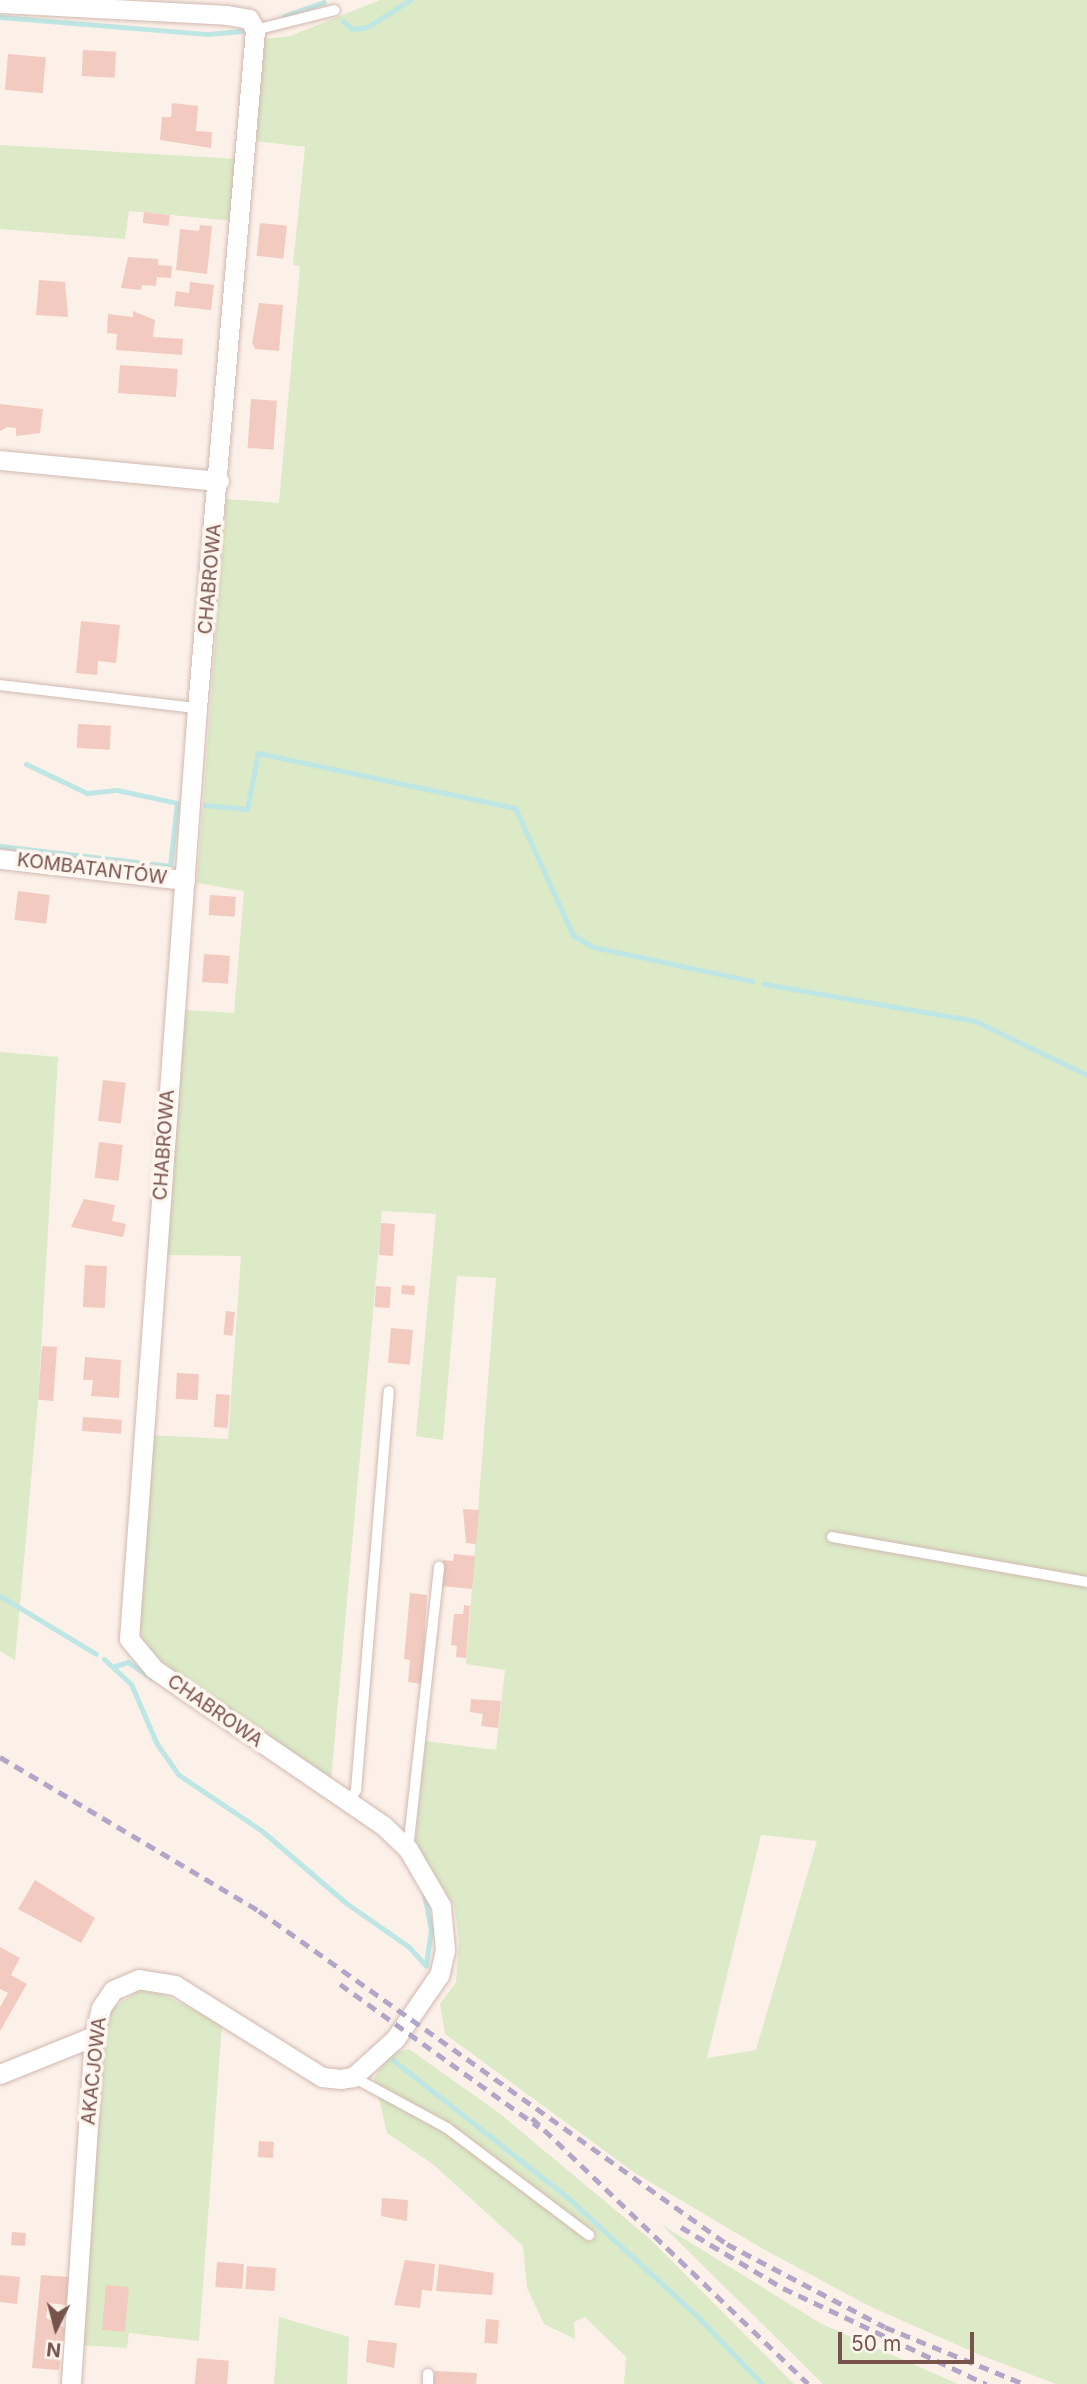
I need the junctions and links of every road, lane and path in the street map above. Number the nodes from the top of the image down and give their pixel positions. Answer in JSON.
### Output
{"nodes":[{"id":1,"x":0,"y":3,"type":"edge"},
{"id":2,"x":335,"y":10,"type":"dead end"},
{"id":3,"x":255,"y":30,"type":"junction"},
{"id":4,"x":0,"y":460,"type":"edge"},
{"id":5,"x":219,"y":481,"type":"junction"},
{"id":6,"x":0,"y":685,"type":"edge"},
{"id":7,"x":197,"y":708,"type":"junction"},
{"id":8,"x":0,"y":859,"type":"edge"},
{"id":9,"x":185,"y":880,"type":"junction"},
{"id":10,"x":389,"y":1391,"type":"dead end"},
{"id":11,"x":832,"y":1537,"type":"dead end"},
{"id":12,"x":439,"y":1567,"type":"dead end"},
{"id":13,"x":1087,"y":1582,"type":"edge"},
{"id":14,"x":348,"y":1803,"type":"junction"},
{"id":15,"x":408,"y":1849,"type":"junction"},
{"id":16,"x":94,"y":2036,"type":"junction"},
{"id":17,"x":0,"y":2074,"type":"edge"},
{"id":18,"x":353,"y":2077,"type":"junction"},
{"id":19,"x":589,"y":2235,"type":"dead end"},
{"id":20,"x":71,"y":2384,"type":"edge"}],
"edges":[{"from":1,"to":3,"type":"street"},
{"from":2,"to":3,"type":"lane"},
{"from":3,"to":5,"type":"street","name":"CHABROWA"},
{"from":4,"to":5,"type":"street"},
{"from":5,"to":7,"type":"street","name":"CHABROWA"},
{"from":6,"to":7,"type":"lane"},
{"from":7,"to":9,"type":"street","name":"CHABROWA"},
{"from":8,"to":9,"type":"street","name":"KOMBATANTÓW"},
{"from":9,"to":14,"type":"street","name":"CHABROWA"},
{"from":10,"to":14,"type":"lane"},
{"from":11,"to":13,"type":"lane"},
{"from":12,"to":15,"type":"lane"},
{"from":14,"to":15,"type":"street","name":"CHABROWA"},
{"from":15,"to":18,"type":"street","name":"CHABROWA"},
{"from":16,"to":17,"type":"street"},
{"from":16,"to":18,"type":"street","name":"AKACJOWA"},
{"from":16,"to":20,"type":"street","name":"AKACJOWA"},
{"from":18,"to":19,"type":"lane"}]}
